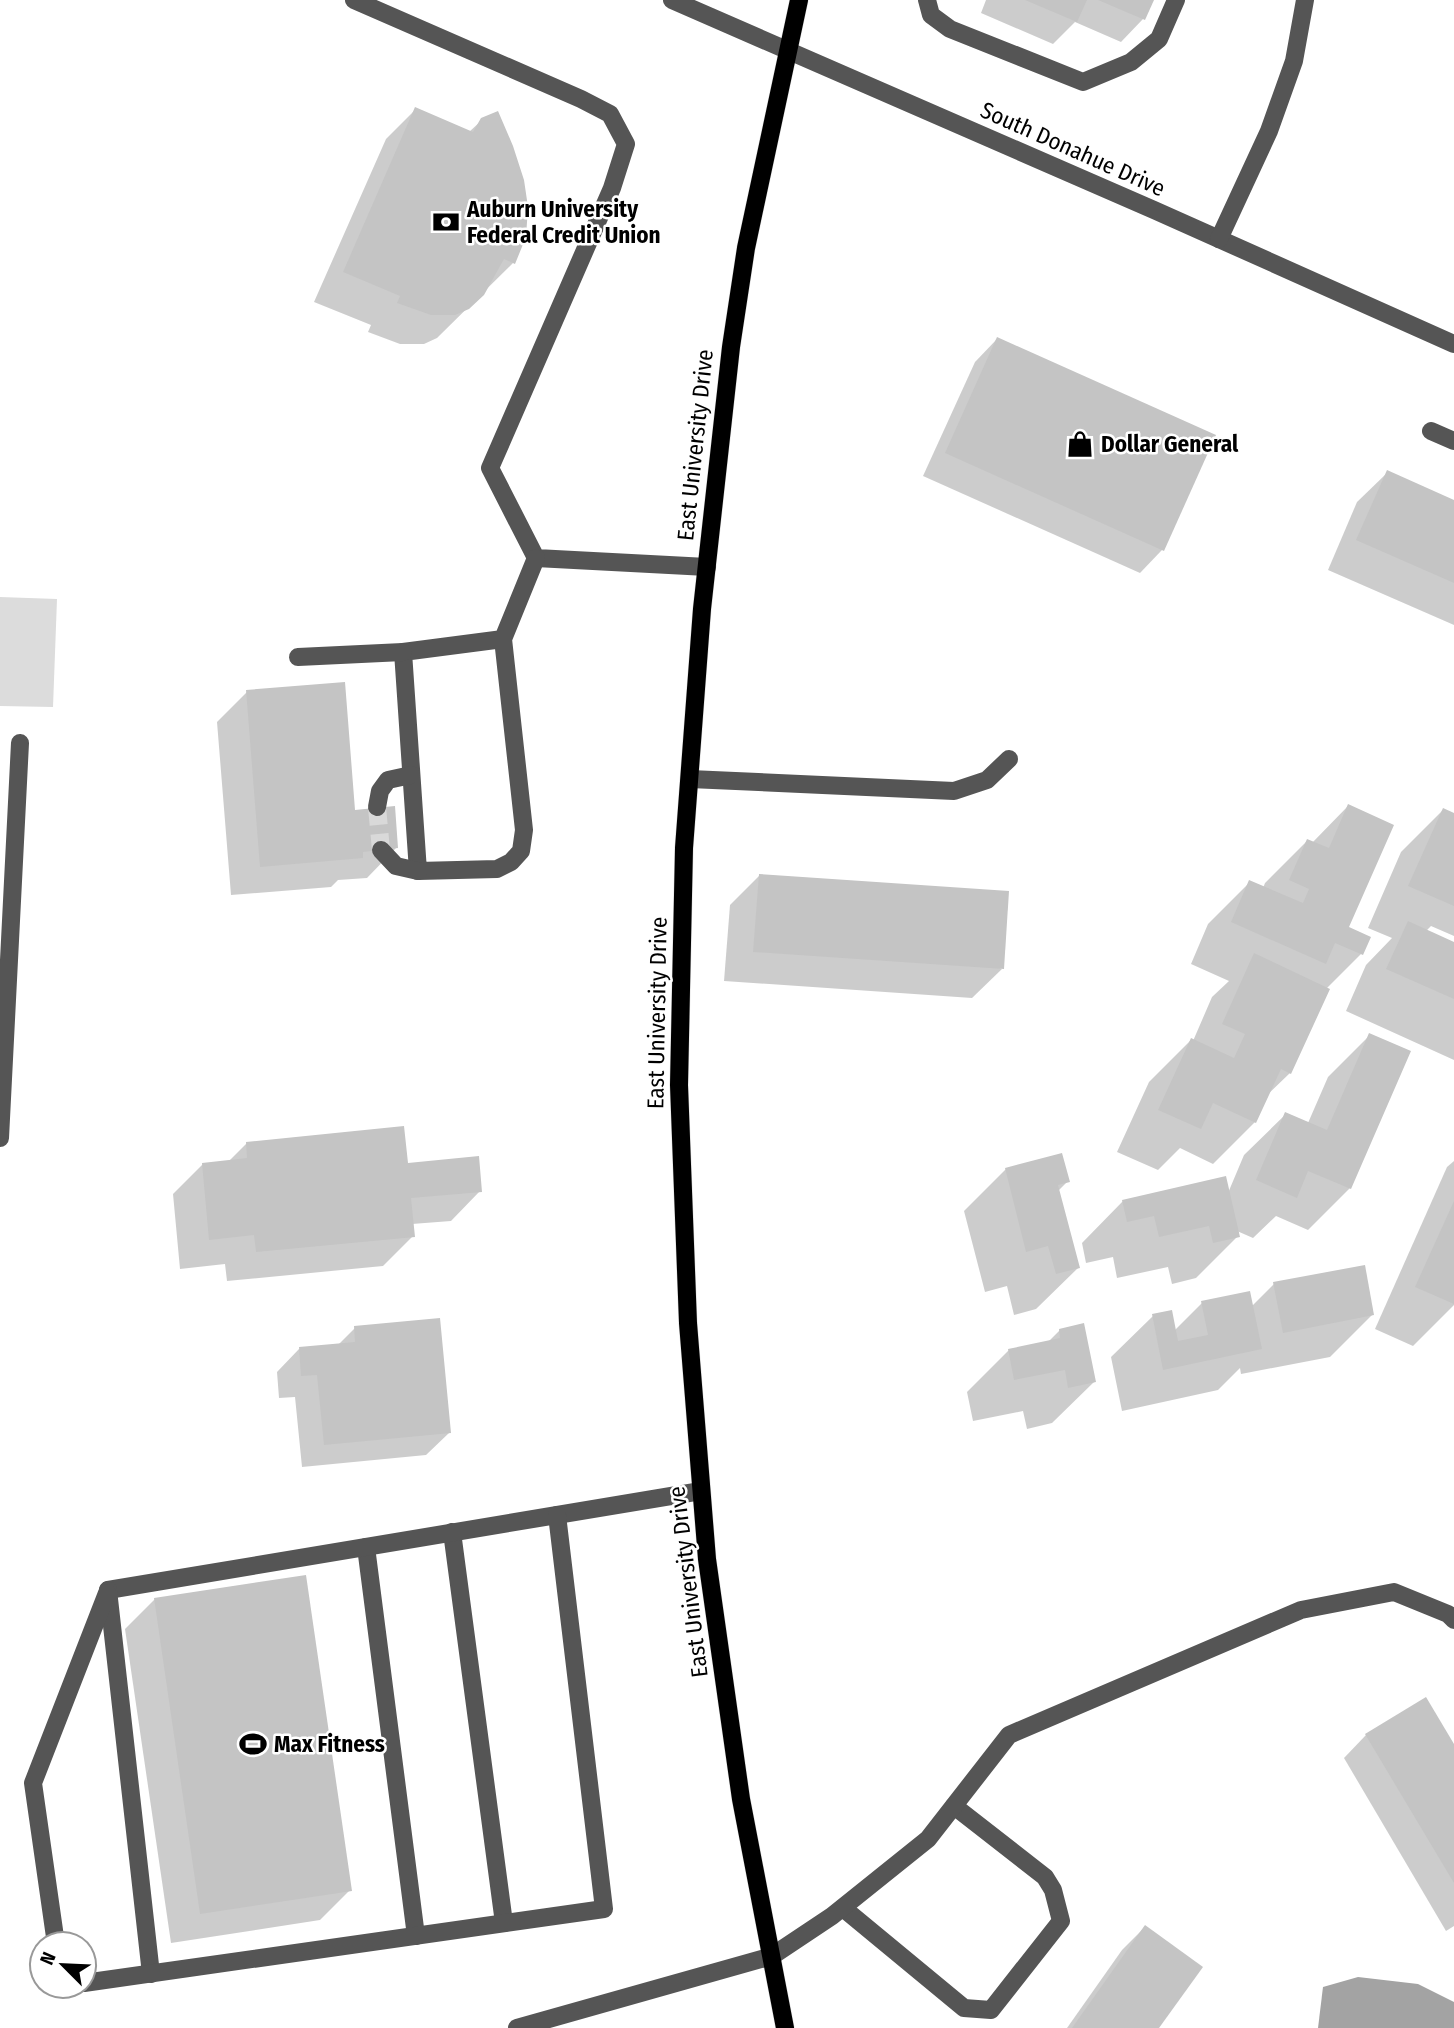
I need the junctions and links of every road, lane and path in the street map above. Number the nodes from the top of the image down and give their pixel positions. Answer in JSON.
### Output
{"nodes":[{"id":1,"x":354,"y":0,"type":"edge"},
{"id":2,"x":673,"y":0,"type":"edge"},
{"id":3,"x":799,"y":0,"type":"edge"},
{"id":4,"x":927,"y":0,"type":"edge"},
{"id":5,"x":1176,"y":0,"type":"edge"},
{"id":6,"x":1304,"y":0,"type":"edge"},
{"id":7,"x":787,"y":51,"type":"junction"},
{"id":8,"x":1219,"y":239,"type":"junction"},
{"id":9,"x":1454,"y":344,"type":"edge"},
{"id":10,"x":1431,"y":431,"type":"dead end"},
{"id":11,"x":1454,"y":441,"type":"edge"},
{"id":12,"x":536,"y":558,"type":"junction"},
{"id":13,"x":707,"y":567,"type":"junction"},
{"id":14,"x":503,"y":639,"type":"junction"},
{"id":15,"x":403,"y":652,"type":"junction"},
{"id":16,"x":298,"y":657,"type":"dead end"},
{"id":17,"x":20,"y":743,"type":"dead end"},
{"id":18,"x":1009,"y":759,"type":"dead end"},
{"id":19,"x":411,"y":775,"type":"junction"},
{"id":20,"x":690,"y":779,"type":"junction"},
{"id":21,"x":377,"y":807,"type":"tunnel mouth"},
{"id":22,"x":381,"y":850,"type":"dead end"},
{"id":23,"x":7,"y":860,"type":"edge"},
{"id":24,"x":418,"y":871,"type":"junction"},
{"id":25,"x":0,"y":1138,"type":"edge"},
{"id":26,"x":702,"y":1491,"type":"junction"},
{"id":27,"x":557,"y":1515,"type":"junction"},
{"id":28,"x":452,"y":1532,"type":"junction"},
{"id":29,"x":366,"y":1547,"type":"junction"},
{"id":30,"x":108,"y":1590,"type":"junction"},
{"id":31,"x":1454,"y":1620,"type":"edge"},
{"id":32,"x":954,"y":1806,"type":"junction"},
{"id":33,"x":843,"y":1908,"type":"junction"},
{"id":34,"x":504,"y":1923,"type":"junction"},
{"id":35,"x":54,"y":1930,"type":"edge"},
{"id":36,"x":415,"y":1936,"type":"junction"},
{"id":37,"x":772,"y":1956,"type":"junction"},
{"id":38,"x":151,"y":1974,"type":"junction"},
{"id":39,"x":98,"y":1981,"type":"edge"},
{"id":40,"x":517,"y":2028,"type":"edge"},
{"id":41,"x":785,"y":2028,"type":"edge"}],
"edges":[{"from":1,"to":12,"type":"street"},
{"from":2,"to":7,"type":"street","name":"South Donahue Drive"},
{"from":3,"to":7,"type":"main road","name":"East University Drive"},
{"from":4,"to":5,"type":"street"},
{"from":6,"to":8,"type":"street"},
{"from":7,"to":8,"type":"street","name":"South Donahue Drive"},
{"from":7,"to":13,"type":"main road","name":"East University Drive"},
{"from":8,"to":9,"type":"street","name":"South Donahue Drive"},
{"from":10,"to":11,"type":"street"},
{"from":12,"to":13,"type":"street"},
{"from":12,"to":14,"type":"street"},
{"from":13,"to":20,"type":"main road","name":"East University Drive"},
{"from":14,"to":15,"type":"street"},
{"from":14,"to":24,"type":"street"},
{"from":15,"to":16,"type":"street"},
{"from":15,"to":19,"type":"street"},
{"from":17,"to":23,"type":"street"},
{"from":18,"to":20,"type":"street"},
{"from":19,"to":21,"type":"street"},
{"from":19,"to":24,"type":"street"},
{"from":20,"to":26,"type":"main road","name":"East University Drive"},
{"from":22,"to":24,"type":"street"},
{"from":23,"to":25,"type":"street"},
{"from":26,"to":27,"type":"street"},
{"from":26,"to":37,"type":"main road","name":"East University Drive"},
{"from":27,"to":28,"type":"street"},
{"from":27,"to":34,"type":"street"},
{"from":28,"to":29,"type":"street"},
{"from":28,"to":34,"type":"street"},
{"from":29,"to":30,"type":"street"},
{"from":29,"to":36,"type":"street"},
{"from":30,"to":35,"type":"street"},
{"from":30,"to":38,"type":"street"},
{"from":31,"to":32,"type":"street"},
{"from":32,"to":33,"type":"street"},
{"from":32,"to":33,"type":"street"},
{"from":33,"to":37,"type":"street"},
{"from":34,"to":36,"type":"street"},
{"from":36,"to":38,"type":"street"},
{"from":37,"to":40,"type":"street"},
{"from":37,"to":41,"type":"main road","name":"East University Drive"},
{"from":38,"to":39,"type":"street"}]}
